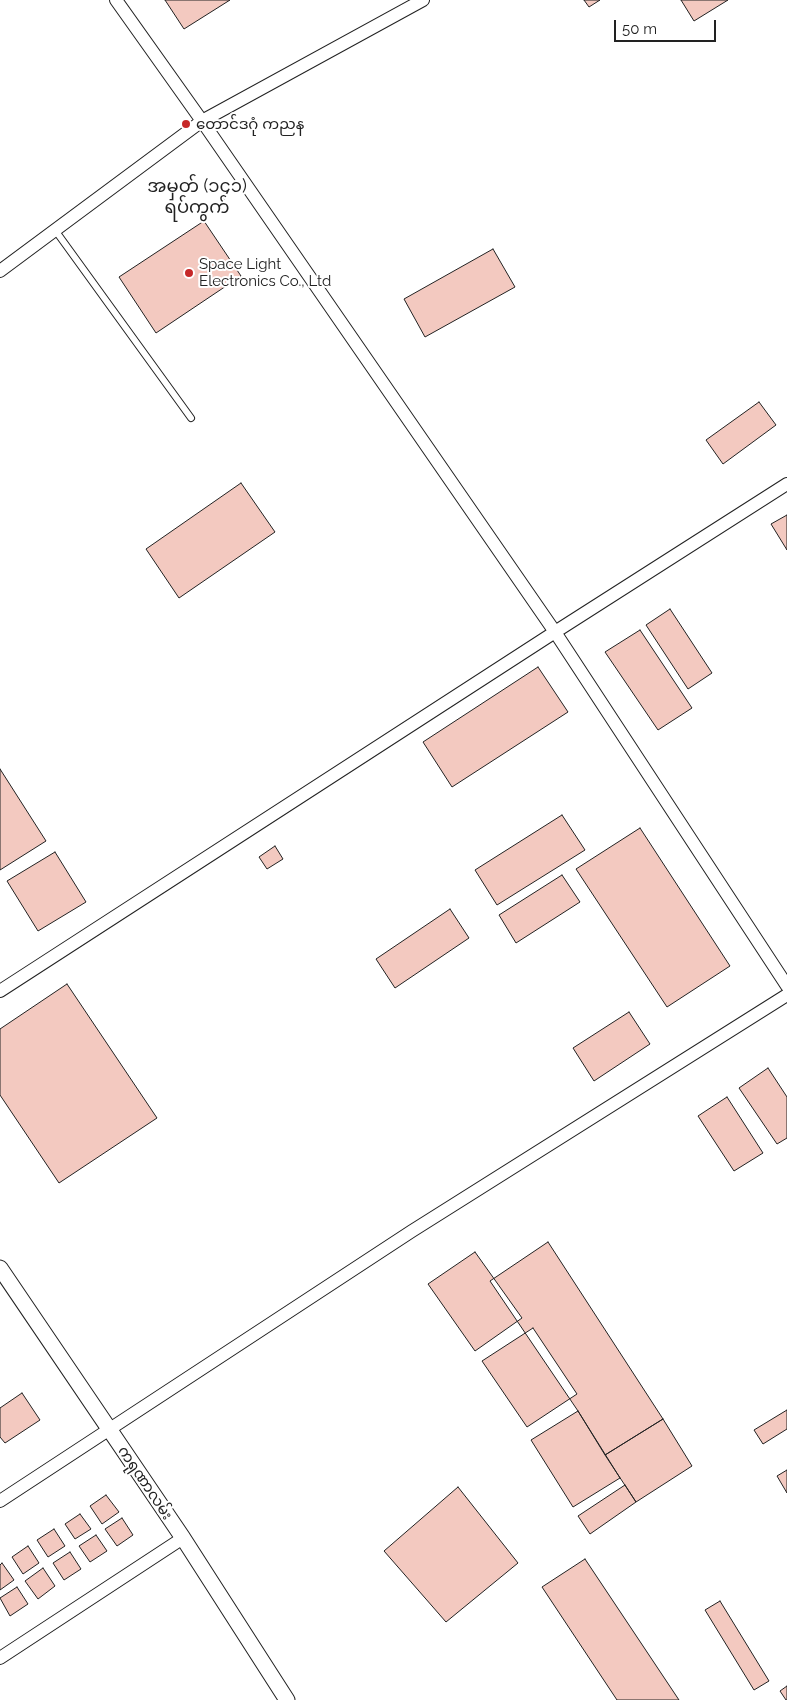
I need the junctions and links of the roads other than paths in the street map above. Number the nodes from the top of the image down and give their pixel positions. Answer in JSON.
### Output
{"nodes":[{"id":1,"x":116,"y":0,"type":"edge"},
{"id":2,"x":423,"y":0,"type":"edge"},
{"id":3,"x":202,"y":121,"type":"junction"},
{"id":4,"x":55,"y":230,"type":"junction"},
{"id":5,"x":0,"y":271,"type":"edge"},
{"id":6,"x":191,"y":418,"type":"dead end"},
{"id":7,"x":787,"y":484,"type":"edge"},
{"id":8,"x":555,"y":632,"type":"junction"},
{"id":9,"x":787,"y":986,"type":"edge"},
{"id":10,"x":0,"y":991,"type":"edge"},
{"id":11,"x":787,"y":995,"type":"edge"},
{"id":12,"x":0,"y":1268,"type":"edge"},
{"id":13,"x":110,"y":1430,"type":"junction"},
{"id":14,"x":0,"y":1501,"type":"edge"},
{"id":15,"x":183,"y":1538,"type":"junction"},
{"id":16,"x":0,"y":1658,"type":"edge"},
{"id":17,"x":287,"y":1700,"type":"edge"}],
"edges":[{"from":1,"to":3,"type":"street"},
{"from":2,"to":3,"type":"street"},
{"from":3,"to":4,"type":"street"},
{"from":3,"to":8,"type":"street"},
{"from":4,"to":5,"type":"street"},
{"from":4,"to":6,"type":"lane"},
{"from":7,"to":8,"type":"street"},
{"from":8,"to":9,"type":"street"},
{"from":8,"to":10,"type":"street"},
{"from":11,"to":13,"type":"street"},
{"from":12,"to":13,"type":"street","name":"ကရုဏာလမ်း"},
{"from":13,"to":14,"type":"street"},
{"from":13,"to":15,"type":"street","name":"ကရုဏာလမ်း"},
{"from":15,"to":16,"type":"street"},
{"from":15,"to":17,"type":"street","name":"ကရုဏာလမ်း"}]}
